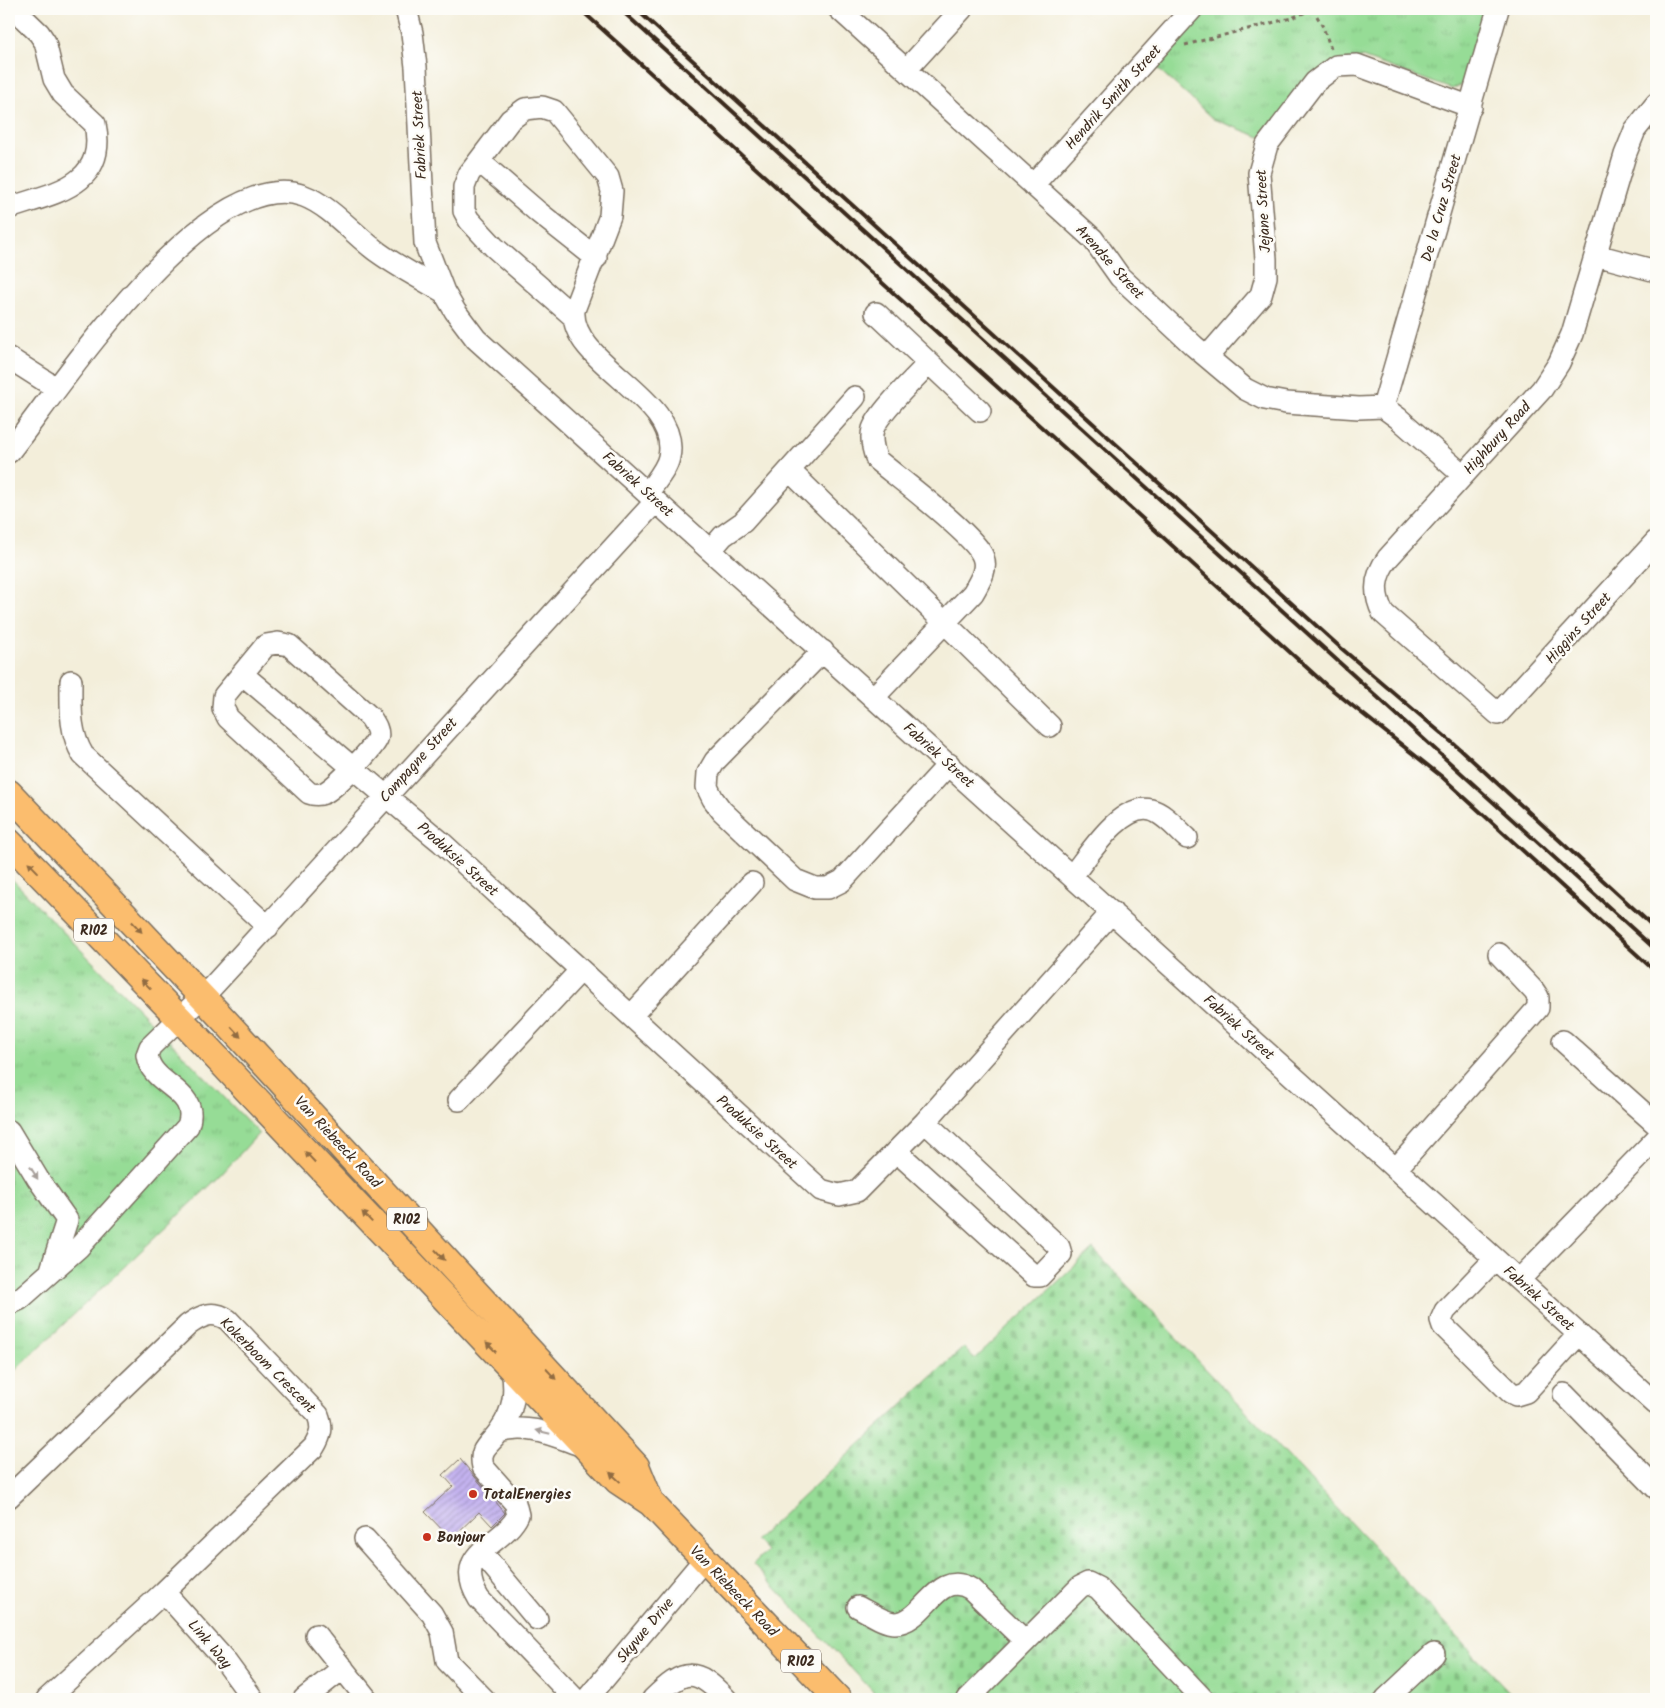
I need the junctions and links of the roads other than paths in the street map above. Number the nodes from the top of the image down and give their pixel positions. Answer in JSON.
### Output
{"nodes":[{"id":1,"x":14,"y":9,"type":"edge"},
{"id":2,"x":406,"y":9,"type":"edge"},
{"id":3,"x":839,"y":9,"type":"edge"},
{"id":4,"x":962,"y":9,"type":"edge"},
{"id":5,"x":1192,"y":9,"type":"edge"},
{"id":6,"x":1498,"y":9,"type":"edge"},
{"id":7,"x":906,"y":70,"type":"junction"},
{"id":8,"x":1656,"y":104,"type":"edge"},
{"id":9,"x":1471,"y":107,"type":"junction"},
{"id":10,"x":479,"y":161,"type":"junction"},
{"id":11,"x":1033,"y":185,"type":"junction"},
{"id":12,"x":9,"y":208,"type":"edge"},
{"id":13,"x":1596,"y":255,"type":"junction"},
{"id":14,"x":596,"y":258,"type":"junction"},
{"id":15,"x":1656,"y":271,"type":"edge"},
{"id":16,"x":444,"y":292,"type":"junction"},
{"id":17,"x":876,"y":313,"type":"dead end"},
{"id":18,"x":574,"y":317,"type":"junction"},
{"id":19,"x":1207,"y":357,"type":"junction"},
{"id":20,"x":9,"y":358,"type":"edge"},
{"id":21,"x":929,"y":363,"type":"junction"},
{"id":22,"x":56,"y":388,"type":"junction"},
{"id":23,"x":855,"y":396,"type":"dead end"},
{"id":24,"x":1383,"y":407,"type":"junction"},
{"id":25,"x":980,"y":411,"type":"dead end"},
{"id":26,"x":9,"y":452,"type":"edge"},
{"id":27,"x":790,"y":472,"type":"junction"},
{"id":28,"x":1463,"y":475,"type":"junction"},
{"id":29,"x":652,"y":497,"type":"junction"},
{"id":30,"x":1656,"y":541,"type":"edge"},
{"id":31,"x":711,"y":550,"type":"junction"},
{"id":32,"x":943,"y":624,"type":"junction"},
{"id":33,"x":823,"y":651,"type":"junction"},
{"id":34,"x":242,"y":674,"type":"junction"},
{"id":35,"x":71,"y":681,"type":"dead end"},
{"id":36,"x":874,"y":697,"type":"junction"},
{"id":37,"x":1498,"y":714,"type":"joint"},
{"id":38,"x":1050,"y":726,"type":"dead end"},
{"id":39,"x":949,"y":764,"type":"junction"},
{"id":40,"x":354,"y":767,"type":"junction"},
{"id":41,"x":9,"y":793,"type":"edge"},
{"id":42,"x":384,"y":797,"type":"junction"},
{"id":43,"x":1187,"y":838,"type":"dead end"},
{"id":44,"x":9,"y":842,"type":"edge"},
{"id":45,"x":1072,"y":876,"type":"junction"},
{"id":46,"x":752,"y":883,"type":"dead end"},
{"id":47,"x":1112,"y":912,"type":"junction"},
{"id":48,"x":268,"y":926,"type":"junction"},
{"id":49,"x":1499,"y":954,"type":"dead end"},
{"id":50,"x":580,"y":971,"type":"junction"},
{"id":51,"x":202,"y":997,"type":"junction"},
{"id":52,"x":631,"y":1016,"type":"junction"},
{"id":53,"x":180,"y":1019,"type":"junction"},
{"id":54,"x":1562,"y":1041,"type":"dead end"},
{"id":55,"x":459,"y":1100,"type":"dead end"},
{"id":56,"x":925,"y":1122,"type":"junction"},
{"id":57,"x":1656,"y":1124,"type":"edge"},
{"id":58,"x":9,"y":1131,"type":"edge"},
{"id":59,"x":1656,"y":1139,"type":"edge"},
{"id":60,"x":897,"y":1152,"type":"junction"},
{"id":61,"x":1396,"y":1169,"type":"junction"},
{"id":62,"x":107,"y":1213,"type":"junction"},
{"id":63,"x":67,"y":1220,"type":"junction"},
{"id":64,"x":1495,"y":1258,"type":"junction"},
{"id":65,"x":51,"y":1271,"type":"junction"},
{"id":66,"x":1519,"y":1280,"type":"junction"},
{"id":67,"x":9,"y":1304,"type":"edge"},
{"id":68,"x":1579,"y":1334,"type":"junction"},
{"id":69,"x":512,"y":1370,"type":"junction"},
{"id":70,"x":1564,"y":1394,"type":"dead end"},
{"id":71,"x":1656,"y":1404,"type":"edge"},
{"id":72,"x":499,"y":1432,"type":"junction"},
{"id":73,"x":584,"y":1446,"type":"junction"},
{"id":74,"x":1656,"y":1488,"type":"edge"},
{"id":75,"x":9,"y":1498,"type":"edge"},
{"id":76,"x":651,"y":1503,"type":"junction"},
{"id":77,"x":365,"y":1539,"type":"dead end"},
{"id":78,"x":480,"y":1552,"type":"junction"},
{"id":79,"x":704,"y":1560,"type":"junction"},
{"id":80,"x":164,"y":1592,"type":"junction"},
{"id":81,"x":858,"y":1607,"type":"dead end"},
{"id":82,"x":537,"y":1619,"type":"dead end"},
{"id":83,"x":316,"y":1636,"type":"dead end"},
{"id":84,"x":1025,"y":1641,"type":"junction"},
{"id":85,"x":1434,"y":1654,"type":"dead end"},
{"id":86,"x":343,"y":1668,"type":"junction"},
{"id":87,"x":47,"y":1699,"type":"edge"},
{"id":88,"x":254,"y":1699,"type":"edge"},
{"id":89,"x":304,"y":1699,"type":"edge"},
{"id":90,"x":367,"y":1699,"type":"edge"},
{"id":91,"x":484,"y":1699,"type":"edge"},
{"id":92,"x":574,"y":1699,"type":"edge"},
{"id":93,"x":587,"y":1699,"type":"edge"},
{"id":94,"x":653,"y":1699,"type":"edge"},
{"id":95,"x":726,"y":1699,"type":"edge"},
{"id":96,"x":838,"y":1699,"type":"edge"},
{"id":97,"x":968,"y":1699,"type":"edge"},
{"id":98,"x":1203,"y":1699,"type":"edge"},
{"id":99,"x":1386,"y":1699,"type":"edge"}],
"edges":[{"from":1,"to":12,"type":"street"},
{"from":2,"to":16,"type":"street","name":"Fabriek Street"},
{"from":3,"to":7,"type":"street","name":"Arendse Street"},
{"from":4,"to":7,"type":"street"},
{"from":5,"to":11,"type":"street","name":"Hendrik Smith Street"},
{"from":6,"to":9,"type":"street","name":"De la Cruz Street"},
{"from":7,"to":11,"type":"street","name":"Arendse Street"},
{"from":8,"to":13,"type":"street","name":"Highbury Road"},
{"from":9,"to":19,"type":"street","name":"Jejane Street"},
{"from":9,"to":24,"type":"street","name":"De la Cruz Street"},
{"from":10,"to":14,"type":"street"},
{"from":10,"to":14,"type":"street"},
{"from":10,"to":18,"type":"street"},
{"from":11,"to":19,"type":"street","name":"Arendse Street"},
{"from":13,"to":15,"type":"street"},
{"from":13,"to":28,"type":"street","name":"Highbury Road"},
{"from":14,"to":18,"type":"street"},
{"from":16,"to":22,"type":"street"},
{"from":16,"to":29,"type":"street","name":"Fabriek Street"},
{"from":17,"to":21,"type":"street"},
{"from":18,"to":29,"type":"street","name":"Compagne Street"},
{"from":19,"to":24,"type":"street","name":"Arendse Street"},
{"from":20,"to":22,"type":"street"},
{"from":21,"to":25,"type":"street"},
{"from":21,"to":32,"type":"street"},
{"from":22,"to":26,"type":"street"},
{"from":23,"to":27,"type":"street"},
{"from":24,"to":28,"type":"street"},
{"from":27,"to":31,"type":"street"},
{"from":27,"to":32,"type":"street"},
{"from":28,"to":37,"type":"street","name":"Highbury Road"},
{"from":29,"to":31,"type":"street","name":"Fabriek Street"},
{"from":29,"to":42,"type":"street","name":"Compagne Street"},
{"from":30,"to":37,"type":"street","name":"Higgins Street"},
{"from":31,"to":33,"type":"street","name":"Fabriek Street"},
{"from":32,"to":36,"type":"street"},
{"from":32,"to":38,"type":"street"},
{"from":33,"to":36,"type":"street","name":"Fabriek Street"},
{"from":33,"to":39,"type":"street"},
{"from":34,"to":40,"type":"street","name":"Produksie Street"},
{"from":34,"to":40,"type":"street"},
{"from":34,"to":40,"type":"street"},
{"from":35,"to":48,"type":"street"},
{"from":36,"to":39,"type":"street","name":"Fabriek Street"},
{"from":39,"to":45,"type":"street","name":"Fabriek Street"},
{"from":40,"to":42,"type":"street","name":"Produksie Street"},
{"from":41,"to":51,"type":"main road","name":"Van Riebeeck Road","number":"R102","one_way":true},
{"from":42,"to":48,"type":"street","name":"Compagne Street"},
{"from":42,"to":50,"type":"street","name":"Produksie Street"},
{"from":43,"to":45,"type":"street"},
{"from":53,"to":44,"type":"main road","name":"Van Riebeeck Road","number":"R102","one_way":true},
{"from":45,"to":47,"type":"street","name":"Fabriek Street"},
{"from":46,"to":52,"type":"street"},
{"from":47,"to":56,"type":"street","name":"Produksie Street"},
{"from":47,"to":61,"type":"street","name":"Fabriek Street"},
{"from":48,"to":51,"type":"street","name":"Compagne Street"},
{"from":49,"to":61,"type":"street"},
{"from":50,"to":52,"type":"street","name":"Produksie Street"},
{"from":50,"to":55,"type":"street"},
{"from":51,"to":53,"type":"street","name":"Compagne Street"},
{"from":51,"to":76,"type":"main road","name":"Van Riebeeck Road","number":"R102","one_way":true},
{"from":52,"to":60,"type":"street","name":"Produksie Street"},
{"from":53,"to":62,"type":"street","name":"Compagne Street"},
{"from":69,"to":53,"type":"main road","name":"Van Riebeeck Road","number":"R102","one_way":true},
{"from":54,"to":57,"type":"street"},
{"from":56,"to":60,"type":"street","name":"Produksie Street"},
{"from":56,"to":60,"type":"street"},
{"from":58,"to":63,"type":"street","one_way":true},
{"from":59,"to":66,"type":"street"},
{"from":61,"to":64,"type":"street","name":"Fabriek Street"},
{"from":62,"to":63,"type":"street"},
{"from":62,"to":65,"type":"street"},
{"from":63,"to":65,"type":"street"},
{"from":64,"to":66,"type":"street","name":"Fabriek Street"},
{"from":64,"to":68,"type":"street"},
{"from":65,"to":67,"type":"street"},
{"from":66,"to":68,"type":"street","name":"Fabriek Street"},
{"from":68,"to":71,"type":"street","name":"Fabriek Street"},
{"from":69,"to":72,"type":"street"},
{"from":69,"to":73,"type":"main road","name":"Van Riebeeck Road","number":"R102"},
{"from":70,"to":74,"type":"street"},
{"from":73,"to":72,"type":"street","one_way":true},
{"from":72,"to":78,"type":"street"},
{"from":76,"to":73,"type":"main road","name":"Van Riebeeck Road","number":"R102","one_way":true},
{"from":75,"to":80,"type":"street","name":"Kokerboom Crescent"},
{"from":76,"to":79,"type":"main road","name":"Van Riebeeck Road","number":"R102"},
{"from":77,"to":91,"type":"street"},
{"from":78,"to":82,"type":"street"},
{"from":78,"to":92,"type":"street"},
{"from":79,"to":93,"type":"street","name":"Skyvue Drive"},
{"from":79,"to":96,"type":"main road","name":"Van Riebeeck Road","number":"R102"},
{"from":80,"to":87,"type":"street","name":"Kokerboom Crescent"},
{"from":80,"to":88,"type":"street","name":"Link Way"},
{"from":81,"to":84,"type":"street"},
{"from":83,"to":86,"type":"street"},
{"from":84,"to":97,"type":"street"},
{"from":84,"to":98,"type":"street"},
{"from":85,"to":99,"type":"street"},
{"from":86,"to":89,"type":"street"},
{"from":86,"to":90,"type":"street"},
{"from":94,"to":95,"type":"street"}]}
